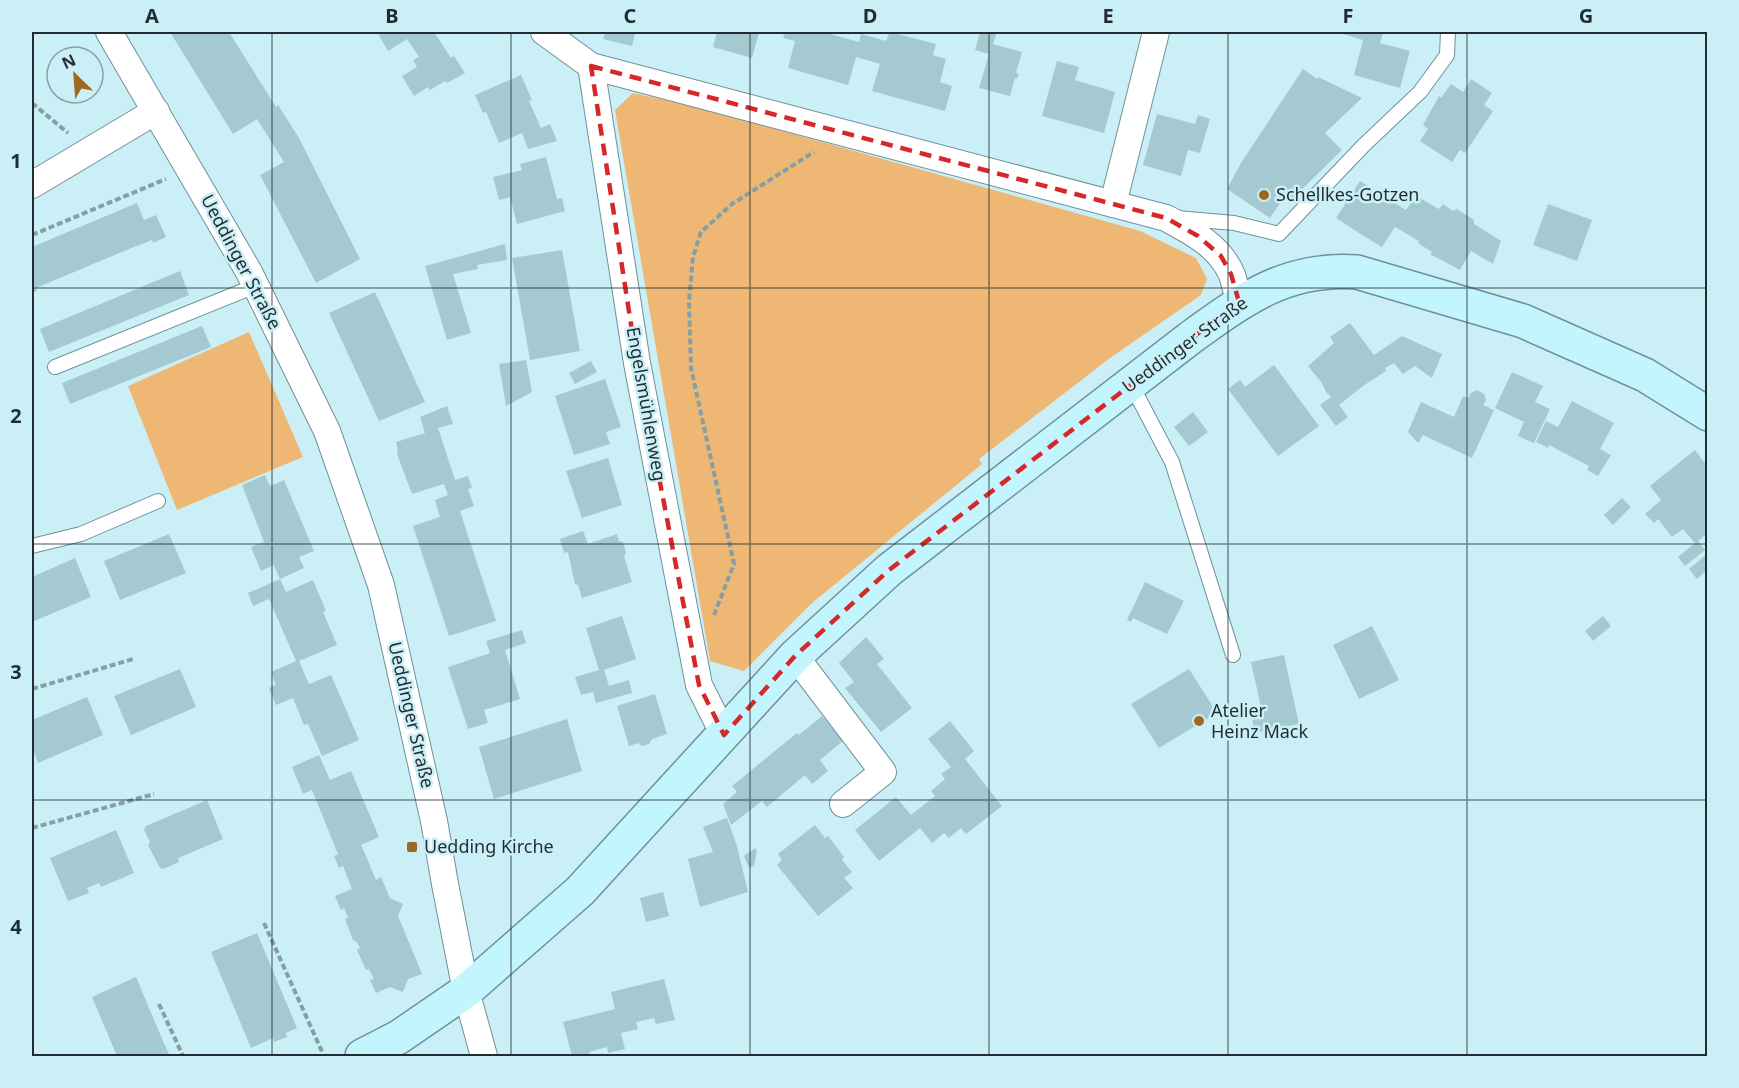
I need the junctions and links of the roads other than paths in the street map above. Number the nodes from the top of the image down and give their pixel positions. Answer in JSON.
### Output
{"nodes":[{"id":1,"x":109,"y":32,"type":"edge"},
{"id":2,"x":1156,"y":32,"type":"edge"},
{"id":3,"x":1449,"y":32,"type":"edge"},
{"id":4,"x":556,"y":35,"type":"edge"},
{"id":5,"x":591,"y":66,"type":"junction"},
{"id":6,"x":156,"y":111,"type":"junction"},
{"id":7,"x":32,"y":185,"type":"edge"},
{"id":8,"x":1113,"y":204,"type":"junction"},
{"id":9,"x":1166,"y":218,"type":"junction"},
{"id":10,"x":255,"y":286,"type":"junction"},
{"id":11,"x":1239,"y":302,"type":"junction"},
{"id":12,"x":55,"y":367,"type":"dead end"},
{"id":13,"x":1131,"y":384,"type":"junction"},
{"id":14,"x":1707,"y":414,"type":"edge"},
{"id":15,"x":158,"y":501,"type":"dead end"},
{"id":16,"x":32,"y":546,"type":"edge"},
{"id":17,"x":1233,"y":655,"type":"dead end"},
{"id":18,"x":795,"y":656,"type":"junction"},
{"id":19,"x":724,"y":735,"type":"junction"},
{"id":20,"x":843,"y":804,"type":"dead end"},
{"id":21,"x":466,"y":991,"type":"junction"},
{"id":22,"x":362,"y":1056,"type":"edge"},
{"id":23,"x":484,"y":1056,"type":"edge"}],
"edges":[{"from":1,"to":6,"type":"street","name":"Ueddinger Straße"},
{"from":2,"to":8,"type":"street"},
{"from":3,"to":9,"type":"lane"},
{"from":4,"to":5,"type":"street"},
{"from":5,"to":8,"type":"street"},
{"from":5,"to":19,"type":"street","name":"Engelsmühlenweg"},
{"from":6,"to":7,"type":"street"},
{"from":6,"to":10,"type":"street","name":"Ueddinger Straße"},
{"from":8,"to":9,"type":"street"},
{"from":9,"to":11,"type":"street"},
{"from":10,"to":12,"type":"lane"},
{"from":10,"to":21,"type":"street","name":"Ueddinger Straße"},
{"from":11,"to":13,"type":"street","name":"Ueddinger Straße"},
{"from":11,"to":14,"type":"street","name":"Ueddinger Straße"},
{"from":13,"to":17,"type":"lane"},
{"from":13,"to":18,"type":"street","name":"Ueddinger Straße"},
{"from":15,"to":16,"type":"lane"},
{"from":18,"to":19,"type":"street","name":"Ueddinger Straße"},
{"from":18,"to":20,"type":"street"},
{"from":19,"to":21,"type":"street","name":"Ueddinger Straße"},
{"from":21,"to":22,"type":"street"},
{"from":21,"to":23,"type":"street"}]}
